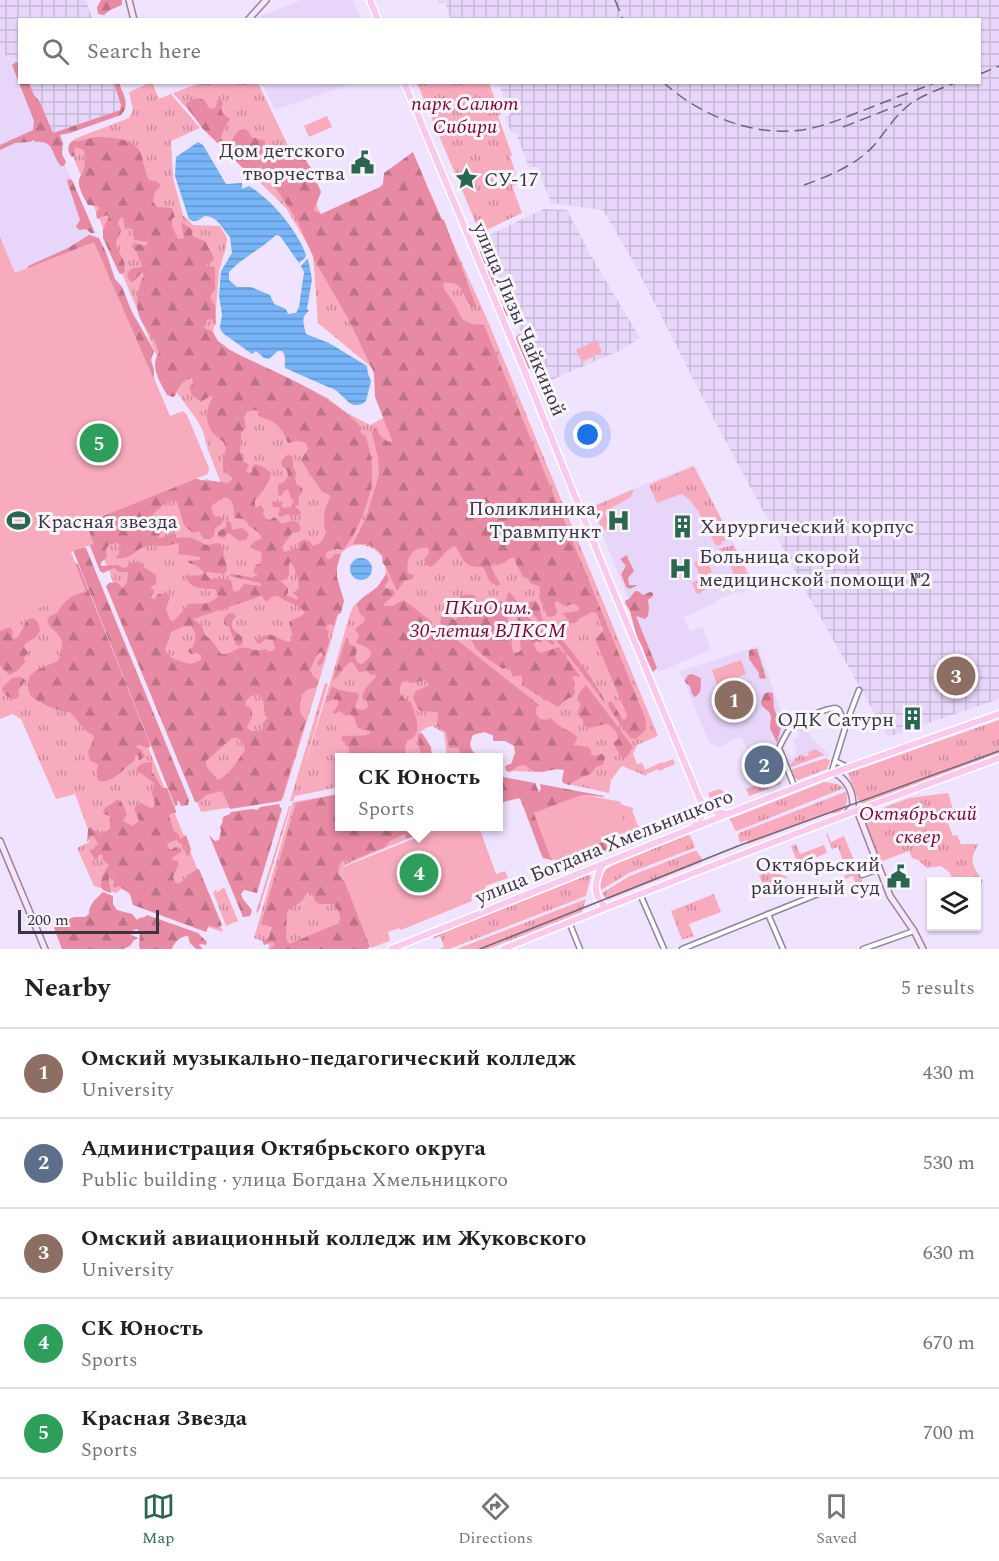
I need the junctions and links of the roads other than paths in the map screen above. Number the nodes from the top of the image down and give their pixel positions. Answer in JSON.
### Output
{"nodes":[{"id":1,"x":129,"y":0,"type":"edge"},
{"id":2,"x":266,"y":0,"type":"edge"},
{"id":3,"x":371,"y":0,"type":"edge"},
{"id":4,"x":134,"y":18,"type":"edge"},
{"id":5,"x":250,"y":18,"type":"edge"},
{"id":6,"x":377,"y":18,"type":"edge"},
{"id":7,"x":405,"y":84,"type":"edge"},
{"id":8,"x":859,"y":690,"type":"dead end"},
{"id":9,"x":999,"y":714,"type":"edge"},
{"id":10,"x":846,"y":725,"type":"junction"},
{"id":11,"x":999,"y":758,"type":"edge"},
{"id":12,"x":835,"y":761,"type":"junction"},
{"id":13,"x":849,"y":768,"type":"junction"},
{"id":14,"x":833,"y":773,"type":"junction"},
{"id":15,"x":795,"y":788,"type":"junction"},
{"id":16,"x":701,"y":802,"type":"junction"},
{"id":17,"x":857,"y":810,"type":"junction"},
{"id":18,"x":728,"y":814,"type":"junction"},
{"id":19,"x":846,"y":814,"type":"junction"},
{"id":20,"x":693,"y":827,"type":"junction"},
{"id":21,"x":0,"y":841,"type":"edge"},
{"id":22,"x":602,"y":864,"type":"junction"},
{"id":23,"x":879,"y":869,"type":"junction"},
{"id":24,"x":862,"y":875,"type":"dead end"},
{"id":25,"x":640,"y":894,"type":"junction"},
{"id":26,"x":818,"y":894,"type":"dead end"},
{"id":27,"x":606,"y":907,"type":"junction"},
{"id":28,"x":768,"y":914,"type":"junction"},
{"id":29,"x":569,"y":922,"type":"junction"},
{"id":30,"x":914,"y":931,"type":"junction"},
{"id":31,"x":45,"y":949,"type":"edge"},
{"id":32,"x":391,"y":949,"type":"edge"},
{"id":33,"x":503,"y":949,"type":"edge"},
{"id":34,"x":580,"y":949,"type":"edge"},
{"id":35,"x":664,"y":949,"type":"edge"},
{"id":36,"x":682,"y":949,"type":"edge"},
{"id":37,"x":783,"y":949,"type":"edge"},
{"id":38,"x":863,"y":949,"type":"edge"},
{"id":39,"x":923,"y":949,"type":"edge"}],
"edges":[{"from":1,"to":4,"type":"main road"},
{"from":2,"to":5,"type":"main road"},
{"from":3,"to":6,"type":"main road"},
{"from":7,"to":16,"type":"main road","name":"улица Лизы Чайкиной"},
{"from":8,"to":10,"type":"street"},
{"from":9,"to":13,"type":"main road","name":"улица Богдана Хмельницкого"},
{"from":10,"to":12,"type":"street"},
{"from":10,"to":15,"type":"street"},
{"from":11,"to":17,"type":"main road"},
{"from":12,"to":13,"type":"street"},
{"from":12,"to":14,"type":"street"},
{"from":13,"to":14,"type":"main road","name":"улица Богдана Хмельницкого"},
{"from":14,"to":15,"type":"main road","name":"улица Богдана Хмельницкого"},
{"from":14,"to":19,"type":"main road"},
{"from":15,"to":18,"type":"main road","name":"улица Богдана Хмельницкого"},
{"from":16,"to":18,"type":"main road"},
{"from":16,"to":20,"type":"main road"},
{"from":17,"to":19,"type":"main road"},
{"from":17,"to":23,"type":"main road"},
{"from":18,"to":20,"type":"main road","name":"улица Богдана Хмельницкого"},
{"from":19,"to":25,"type":"main road"},
{"from":20,"to":22,"type":"main road","name":"улица Богдана Хмельницкого"},
{"from":21,"to":31,"type":"main road"},
{"from":22,"to":27,"type":"main road"},
{"from":22,"to":32,"type":"main road","name":"улица Богдана Хмельницкого"},
{"from":23,"to":24,"type":"street"},
{"from":23,"to":30,"type":"main road"},
{"from":25,"to":27,"type":"main road"},
{"from":25,"to":35,"type":"street"},
{"from":26,"to":28,"type":"street"},
{"from":27,"to":29,"type":"main road"},
{"from":28,"to":36,"type":"street"},
{"from":28,"to":37,"type":"street"},
{"from":29,"to":33,"type":"main road"},
{"from":29,"to":34,"type":"street"},
{"from":30,"to":38,"type":"street"},
{"from":30,"to":39,"type":"main road"}]}
